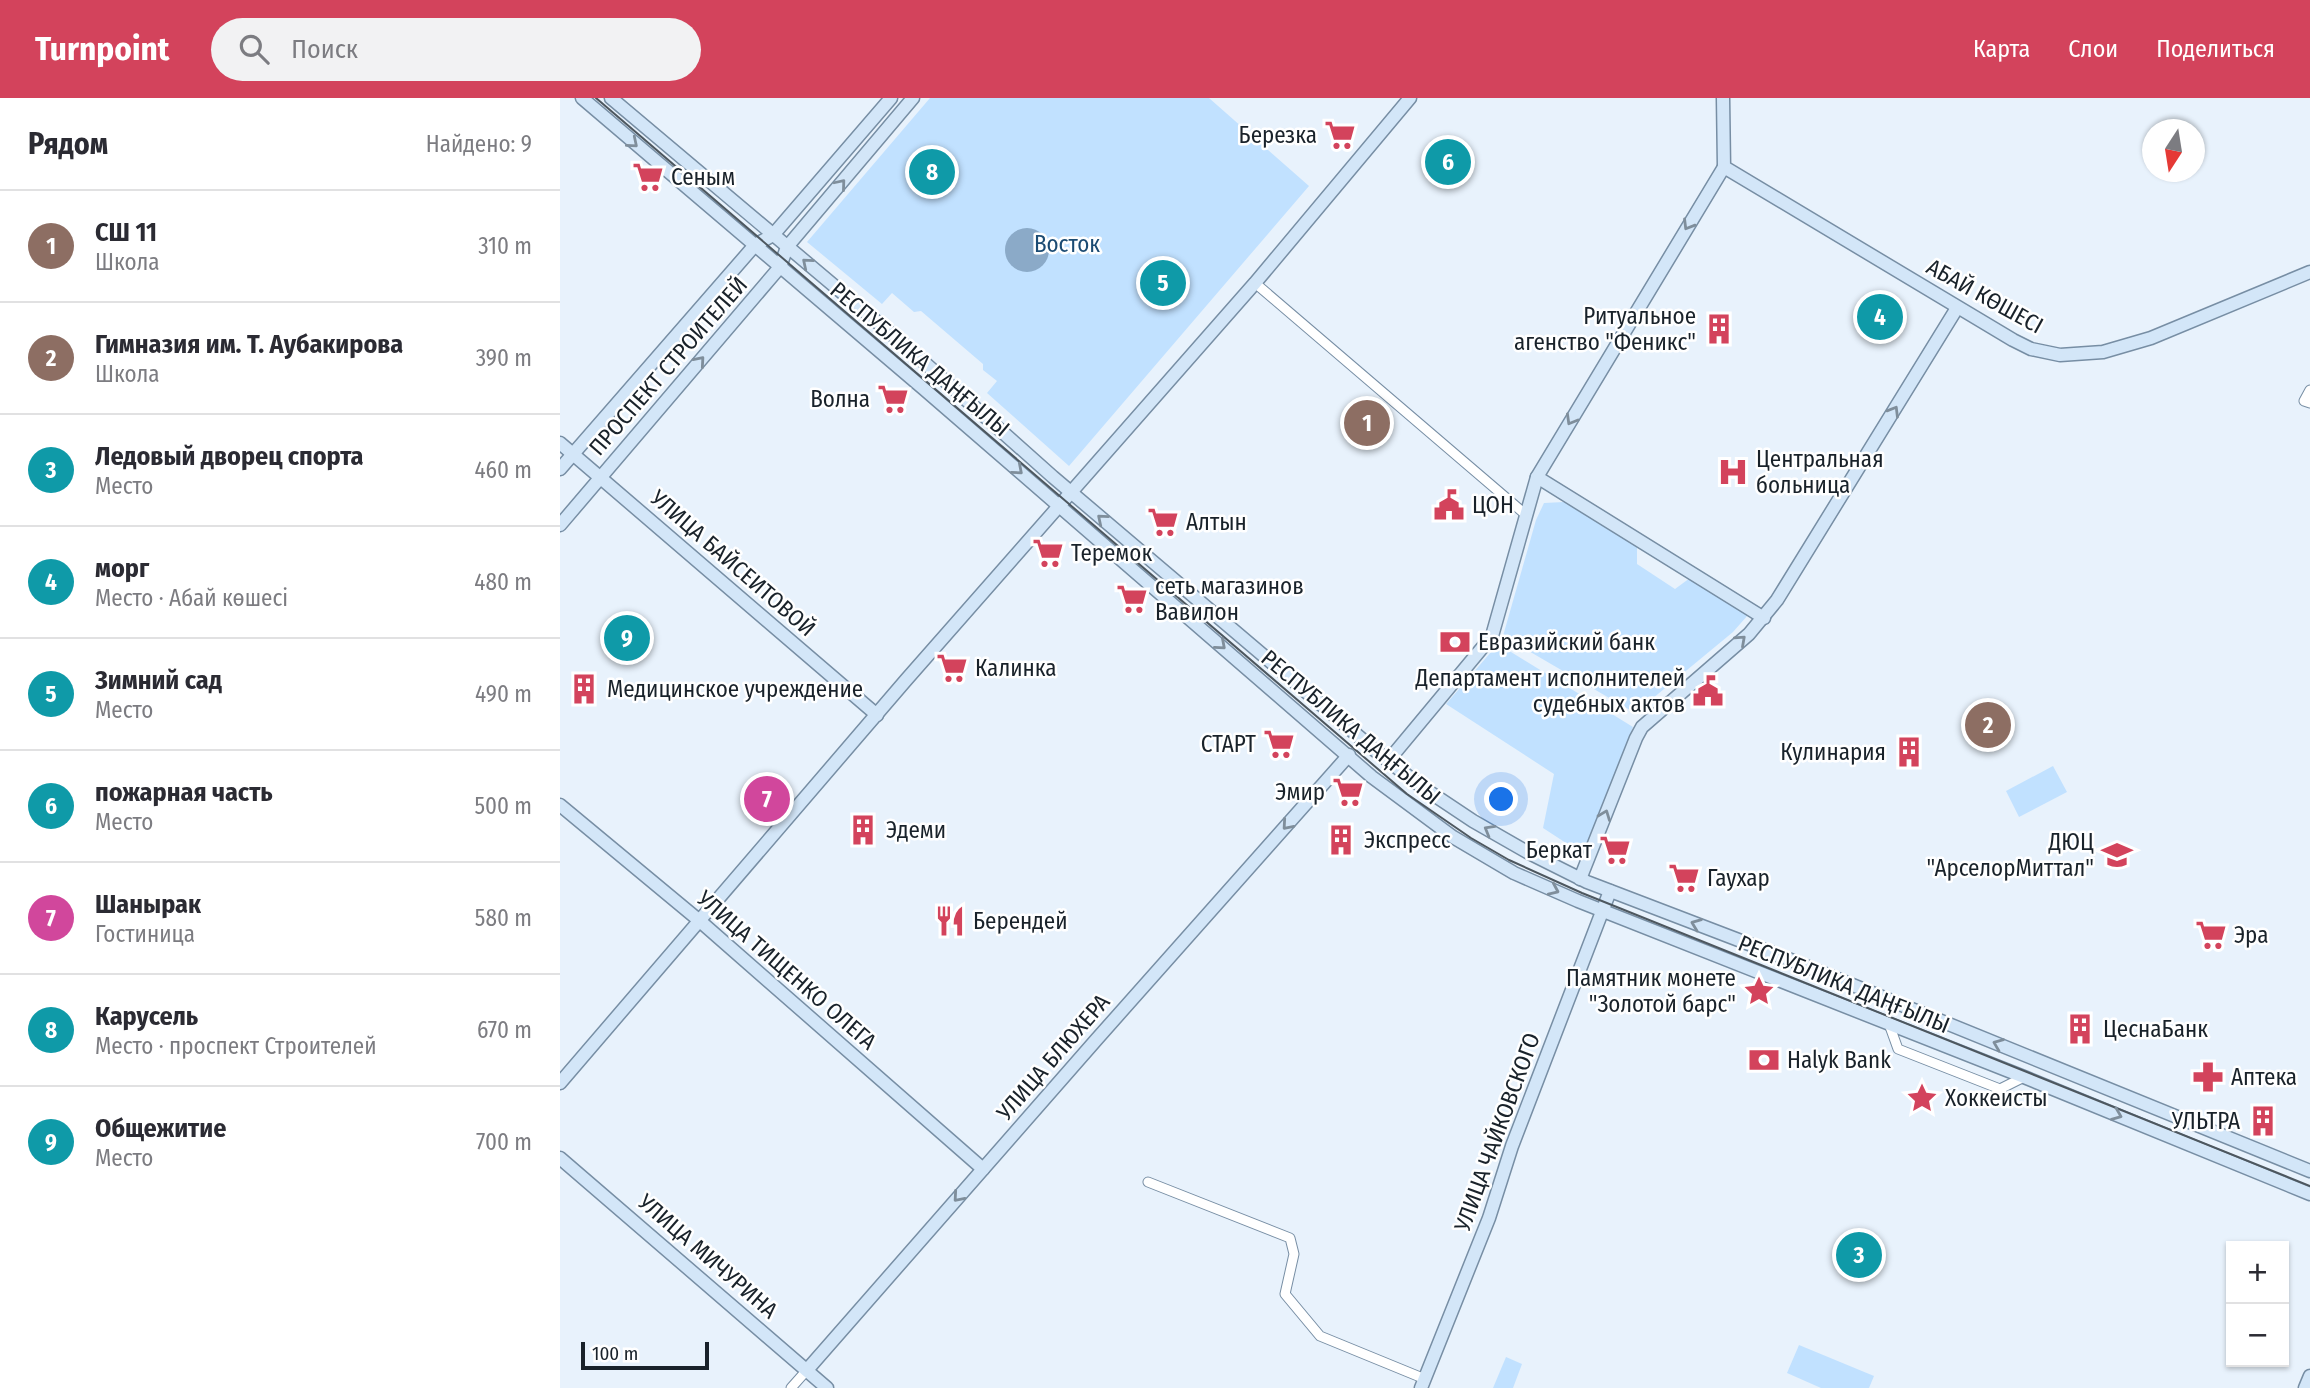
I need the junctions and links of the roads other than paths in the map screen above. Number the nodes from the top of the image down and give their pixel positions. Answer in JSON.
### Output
{"nodes":[{"id":1,"x":582,"y":98,"type":"edge"},
{"id":2,"x":611,"y":98,"type":"edge"},
{"id":3,"x":891,"y":98,"type":"edge"},
{"id":4,"x":913,"y":98,"type":"edge"},
{"id":5,"x":1410,"y":98,"type":"edge"},
{"id":6,"x":1723,"y":98,"type":"edge"},
{"id":7,"x":1724,"y":167,"type":"junction"},
{"id":8,"x":773,"y":235,"type":"junction"},
{"id":9,"x":755,"y":245,"type":"junction"},
{"id":10,"x":787,"y":247,"type":"junction"},
{"id":11,"x":780,"y":267,"type":"junction"},
{"id":12,"x":2310,"y":272,"type":"edge"},
{"id":13,"x":1255,"y":283,"type":"junction"},
{"id":14,"x":1957,"y":308,"type":"junction"},
{"id":15,"x":2310,"y":390,"type":"edge"},
{"id":16,"x":2310,"y":404,"type":"edge"},
{"id":17,"x":560,"y":443,"type":"edge"},
{"id":18,"x":572,"y":454,"type":"junction"},
{"id":19,"x":560,"y":469,"type":"edge"},
{"id":20,"x":601,"y":477,"type":"junction"},
{"id":21,"x":1537,"y":477,"type":"junction"},
{"id":22,"x":1070,"y":492,"type":"junction"},
{"id":23,"x":1058,"y":505,"type":"junction"},
{"id":24,"x":1525,"y":514,"type":"junction"},
{"id":25,"x":560,"y":525,"type":"edge"},
{"id":26,"x":1764,"y":618,"type":"junction"},
{"id":27,"x":877,"y":715,"type":"junction"},
{"id":28,"x":1349,"y":755,"type":"junction"},
{"id":29,"x":1388,"y":761,"type":"junction"},
{"id":30,"x":560,"y":805,"type":"edge"},
{"id":31,"x":1580,"y":878,"type":"junction"},
{"id":32,"x":1610,"y":891,"type":"junction"},
{"id":33,"x":1602,"y":911,"type":"junction"},
{"id":34,"x":701,"y":922,"type":"junction"},
{"id":35,"x":1889,"y":1024,"type":"junction"},
{"id":36,"x":2024,"y":1077,"type":"junction"},
{"id":37,"x":560,"y":1083,"type":"edge"},
{"id":38,"x":560,"y":1157,"type":"edge"},
{"id":39,"x":983,"y":1169,"type":"junction"},
{"id":40,"x":2310,"y":1171,"type":"edge"},
{"id":41,"x":1148,"y":1182,"type":"dead end"},
{"id":42,"x":2310,"y":1194,"type":"edge"},
{"id":43,"x":807,"y":1370,"type":"junction"},
{"id":44,"x":2310,"y":1376,"type":"edge"},
{"id":45,"x":1423,"y":1384,"type":"edge"},
{"id":46,"x":792,"y":1388,"type":"edge"},
{"id":47,"x":827,"y":1388,"type":"edge"},
{"id":48,"x":2305,"y":1388,"type":"edge"}],
"edges":[{"from":1,"to":9,"type":"street","name":"РЕСПУБЛИКА ДАҢҒЫЛЫ","one_way":true},
{"from":2,"to":8,"type":"street","name":"РЕСПУБЛИКА ДАҢҒЫЛЫ"},
{"from":3,"to":8,"type":"street"},
{"from":10,"to":4,"type":"street","one_way":true},
{"from":5,"to":13,"type":"street"},
{"from":6,"to":7,"type":"street"},
{"from":7,"to":14,"type":"street","name":"АБАЙ КӨШЕСІ"},
{"from":7,"to":21,"type":"street","one_way":true},
{"from":8,"to":9,"type":"street","name":"ПРОСПЕКТ СТРОИТЕЛЕЙ"},
{"from":8,"to":10,"type":"street","name":"РЕСПУБЛИКА ДАҢҒЫЛЫ"},
{"from":9,"to":11,"type":"street","name":"РЕСПУБЛИКА ДАҢҒЫЛЫ"},
{"from":9,"to":18,"type":"street","name":"ПРОСПЕКТ СТРОИТЕЛЕЙ"},
{"from":10,"to":11,"type":"street"},
{"from":22,"to":10,"type":"street","name":"РЕСПУБЛИКА ДАҢҒЫЛЫ","one_way":true},
{"from":20,"to":11,"type":"street","name":"ПРОСПЕКТ СТРОИТЕЛЕЙ","one_way":true},
{"from":11,"to":23,"type":"street","name":"РЕСПУБЛИКА ДАҢҒЫЛЫ","one_way":true},
{"from":12,"to":14,"type":"street","name":"АБАЙ КӨШЕСІ"},
{"from":13,"to":22,"type":"street"},
{"from":13,"to":24,"type":"street"},
{"from":26,"to":14,"type":"street","one_way":true},
{"from":15,"to":16,"type":"street"},
{"from":17,"to":18,"type":"street","name":"УЛИЦА БАЙСЕИТОВОЙ"},
{"from":18,"to":19,"type":"street","name":"ПРОСПЕКТ СТРОИТЕЛЕЙ"},
{"from":18,"to":20,"type":"street","name":"УЛИЦА БАЙСЕИТОВОЙ"},
{"from":20,"to":25,"type":"street","name":"ПРОСПЕКТ СТРОИТЕЛЕЙ"},
{"from":20,"to":27,"type":"street","name":"УЛИЦА БАЙСЕИТОВОЙ"},
{"from":21,"to":24,"type":"street"},
{"from":21,"to":26,"type":"street"},
{"from":22,"to":23,"type":"street"},
{"from":29,"to":22,"type":"street","name":"РЕСПУБЛИКА ДАҢҒЫЛЫ","one_way":true},
{"from":23,"to":27,"type":"street"},
{"from":23,"to":28,"type":"street","name":"РЕСПУБЛИКА ДАҢҒЫЛЫ","one_way":true},
{"from":24,"to":29,"type":"street"},
{"from":31,"to":26,"type":"street","one_way":true},
{"from":27,"to":34,"type":"street"},
{"from":28,"to":33,"type":"street","name":"РЕСПУБЛИКА ДАҢҒЫЛЫ","one_way":true},
{"from":28,"to":39,"type":"street","name":"УЛИЦА БЛЮХЕРА","one_way":true},
{"from":31,"to":29,"type":"street","name":"РЕСПУБЛИКА ДАҢҒЫЛЫ","one_way":true},
{"from":30,"to":34,"type":"street","name":"УЛИЦА ТИЩЕНКО ОЛЕГА"},
{"from":31,"to":32,"type":"street","name":"РЕСПУБЛИКА ДАҢҒЫЛЫ"},
{"from":32,"to":33,"type":"street","name":"УЛИЦА ЧАЙКОВСКОГО"},
{"from":40,"to":32,"type":"street","name":"РЕСПУБЛИКА ДАҢҒЫЛЫ","one_way":true},
{"from":33,"to":35,"type":"street","name":"РЕСПУБЛИКА ДАҢҒЫЛЫ"},
{"from":33,"to":45,"type":"street","name":"УЛИЦА ЧАЙКОВСКОГО"},
{"from":34,"to":37,"type":"street"},
{"from":34,"to":39,"type":"street","name":"УЛИЦА ТИЩЕНКО ОЛЕГА"},
{"from":35,"to":36,"type":"street","name":"РЕСПУБЛИКА ДАҢҒЫЛЫ"},
{"from":35,"to":36,"type":"street"},
{"from":36,"to":42,"type":"street","name":"РЕСПУБЛИКА ДАҢҒЫЛЫ","one_way":true},
{"from":38,"to":43,"type":"street","name":"УЛИЦА МИЧУРИНА"},
{"from":39,"to":43,"type":"street","name":"УЛИЦА БЛЮХЕРА","one_way":true},
{"from":41,"to":45,"type":"street"},
{"from":43,"to":46,"type":"street","name":"УЛИЦА БЛЮХЕРА"},
{"from":43,"to":47,"type":"street","name":"УЛИЦА МИЧУРИНА"},
{"from":44,"to":48,"type":"street"}]}
